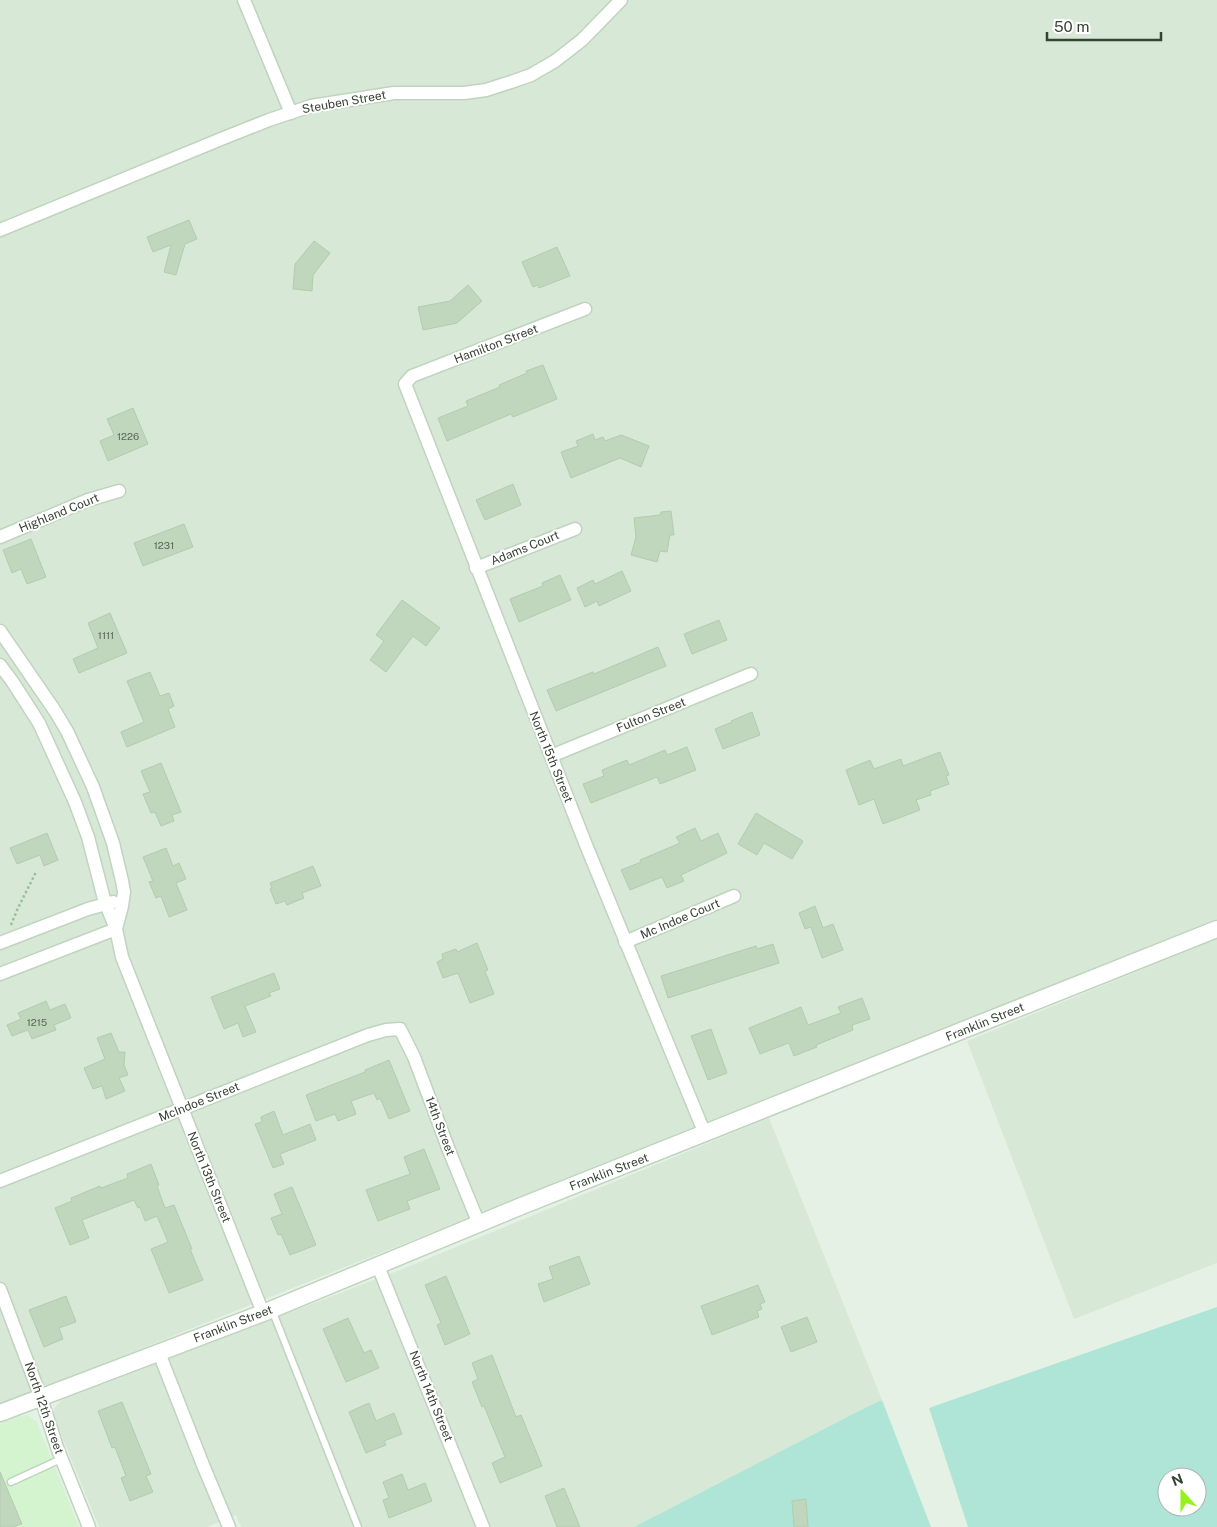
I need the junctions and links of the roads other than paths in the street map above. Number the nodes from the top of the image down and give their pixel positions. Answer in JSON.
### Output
{"nodes":[{"id":1,"x":244,"y":0,"type":"edge"},
{"id":2,"x":621,"y":0,"type":"edge"},
{"id":3,"x":291,"y":113,"type":"junction"},
{"id":4,"x":0,"y":230,"type":"edge"},
{"id":5,"x":585,"y":309,"type":"dead end"},
{"id":6,"x":408,"y":380,"type":"joint"},
{"id":7,"x":119,"y":491,"type":"dead end"},
{"id":8,"x":575,"y":529,"type":"dead end"},
{"id":9,"x":0,"y":537,"type":"edge"},
{"id":10,"x":476,"y":568,"type":"junction"},
{"id":11,"x":0,"y":631,"type":"edge"},
{"id":12,"x":0,"y":665,"type":"edge"},
{"id":13,"x":751,"y":674,"type":"dead end"},
{"id":14,"x":551,"y":756,"type":"junction"},
{"id":15,"x":734,"y":896,"type":"dead end"},
{"id":16,"x":123,"y":901,"type":"junction"},
{"id":17,"x":105,"y":903,"type":"junction"},
{"id":18,"x":116,"y":929,"type":"junction"},
{"id":19,"x":1217,"y":929,"type":"edge"},
{"id":20,"x":6,"y":941,"type":"edge"},
{"id":21,"x":626,"y":942,"type":"junction"},
{"id":22,"x":0,"y":974,"type":"edge"},
{"id":23,"x":400,"y":1029,"type":"joint"},
{"id":24,"x":182,"y":1109,"type":"junction"},
{"id":25,"x":704,"y":1134,"type":"junction"},
{"id":26,"x":0,"y":1180,"type":"edge"},
{"id":27,"x":479,"y":1224,"type":"junction"},
{"id":28,"x":378,"y":1266,"type":"junction"},
{"id":29,"x":0,"y":1289,"type":"edge"},
{"id":30,"x":267,"y":1311,"type":"junction"},
{"id":31,"x":159,"y":1353,"type":"junction"},
{"id":32,"x":41,"y":1398,"type":"junction"},
{"id":33,"x":0,"y":1413,"type":"edge"},
{"id":34,"x":61,"y":1459,"type":"junction"},
{"id":35,"x":11,"y":1482,"type":"dead end"},
{"id":36,"x":89,"y":1527,"type":"edge"},
{"id":37,"x":229,"y":1527,"type":"edge"},
{"id":38,"x":358,"y":1527,"type":"edge"},
{"id":39,"x":483,"y":1527,"type":"edge"}],
"edges":[{"from":1,"to":3,"type":"street"},
{"from":2,"to":3,"type":"street","name":"Steuben Street"},
{"from":3,"to":4,"type":"street","name":"Steuben Street"},
{"from":5,"to":6,"type":"street","name":"Hamilton Street"},
{"from":6,"to":10,"type":"street","name":"North 15th Street"},
{"from":7,"to":9,"type":"street","name":"Highland Court"},
{"from":8,"to":10,"type":"street","name":"Adams Court"},
{"from":10,"to":14,"type":"street","name":"North 15th Street"},
{"from":11,"to":16,"type":"street"},
{"from":12,"to":17,"type":"street","name":"North 13th Street"},
{"from":13,"to":14,"type":"street","name":"Fulton Street"},
{"from":14,"to":21,"type":"street","name":"North 15th Street"},
{"from":15,"to":21,"type":"street","name":"Mc Indoe Court"},
{"from":16,"to":17,"type":"street"},
{"from":16,"to":18,"type":"street"},
{"from":17,"to":18,"type":"street","name":"North 13th Street"},
{"from":17,"to":20,"type":"street"},
{"from":18,"to":22,"type":"street"},
{"from":18,"to":24,"type":"street","name":"North 13th Street"},
{"from":19,"to":25,"type":"street","name":"Franklin Street"},
{"from":21,"to":25,"type":"street","name":"North 15th Street"},
{"from":23,"to":24,"type":"street","name":"McIndoe Street"},
{"from":23,"to":27,"type":"street","name":"14th Street"},
{"from":24,"to":26,"type":"street","name":"McIndoe Street"},
{"from":24,"to":30,"type":"street","name":"North 13th Street"},
{"from":25,"to":27,"type":"street","name":"Franklin Street"},
{"from":27,"to":28,"type":"street","name":"Franklin Street"},
{"from":28,"to":30,"type":"street","name":"Franklin Street"},
{"from":28,"to":39,"type":"street","name":"North 14th Street"},
{"from":29,"to":32,"type":"street","name":"North 12th Street"},
{"from":30,"to":31,"type":"street","name":"Franklin Street"},
{"from":30,"to":38,"type":"lane"},
{"from":31,"to":32,"type":"street","name":"Franklin Street"},
{"from":31,"to":37,"type":"street"},
{"from":32,"to":33,"type":"street","name":"Franklin Street"},
{"from":32,"to":34,"type":"street","name":"North 12th Street"},
{"from":34,"to":35,"type":"lane"},
{"from":34,"to":36,"type":"street","name":"North 12th Street"}]}
